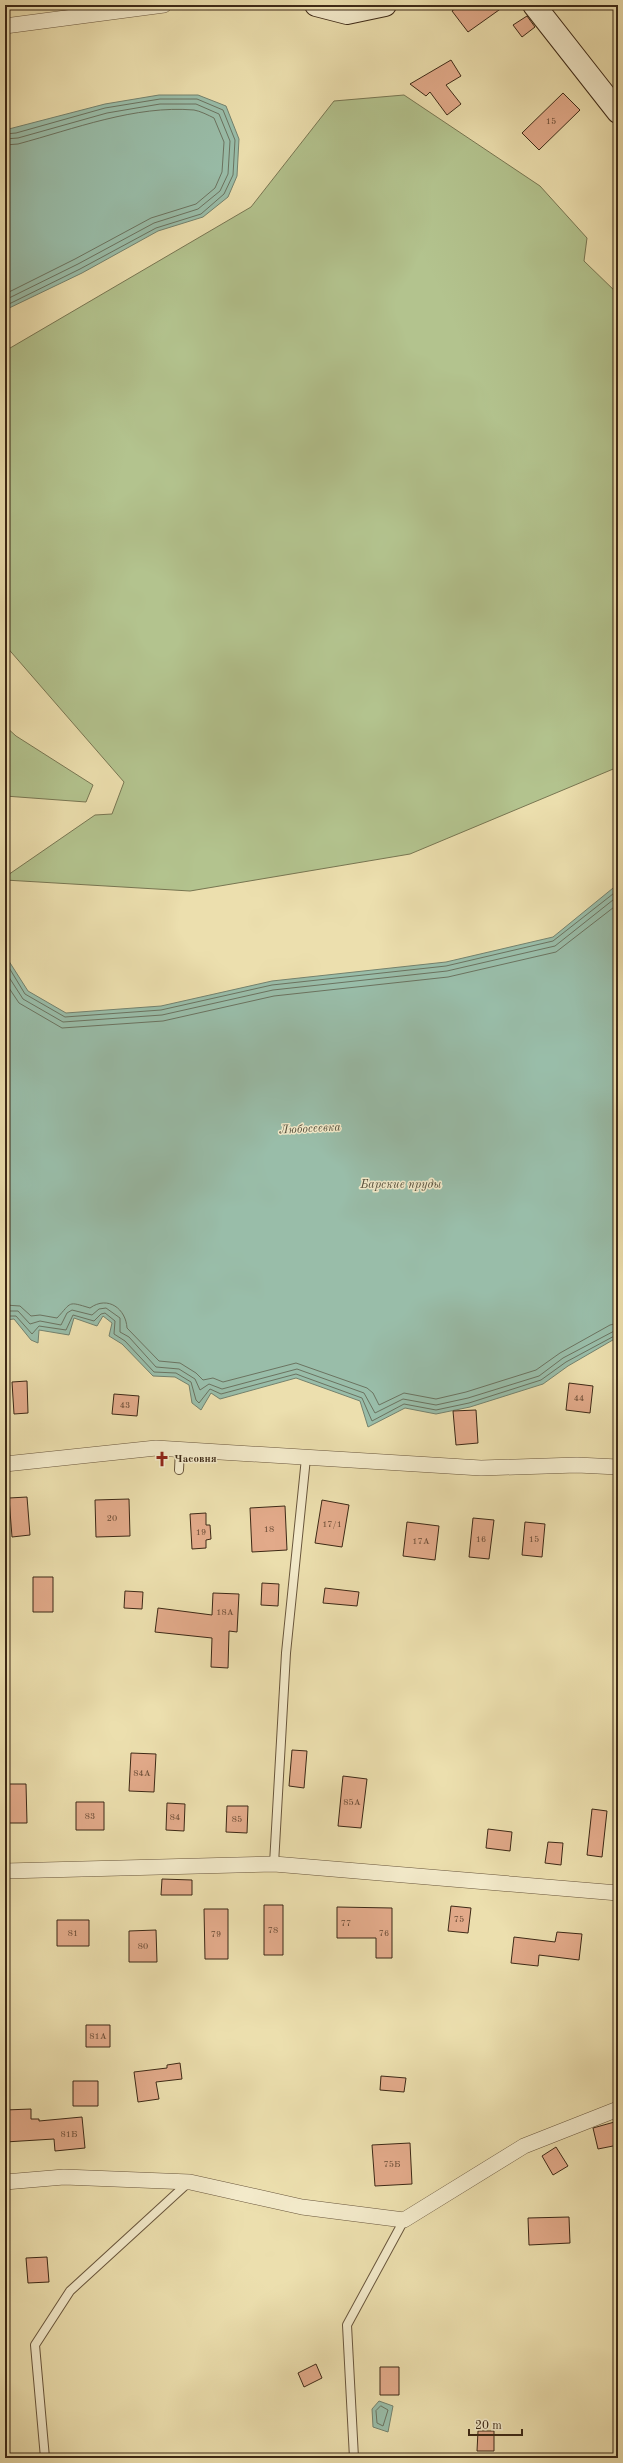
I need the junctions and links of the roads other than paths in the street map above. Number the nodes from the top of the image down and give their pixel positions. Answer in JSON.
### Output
{"nodes":[{"id":1,"x":164,"y":5,"type":"edge"},
{"id":2,"x":316,"y":5,"type":"edge"},
{"id":3,"x":385,"y":5,"type":"edge"},
{"id":4,"x":534,"y":5,"type":"edge"},
{"id":5,"x":5,"y":26,"type":"edge"},
{"id":6,"x":618,"y":112,"type":"edge"},
{"id":7,"x":180,"y":1449,"type":"junction"},
{"id":8,"x":306,"y":1458,"type":"junction"},
{"id":9,"x":5,"y":1464,"type":"edge"},
{"id":10,"x":618,"y":1467,"type":"edge"},
{"id":11,"x":179,"y":1470,"type":"dead end"},
{"id":12,"x":274,"y":1864,"type":"junction"},
{"id":13,"x":5,"y":1871,"type":"edge"},
{"id":14,"x":618,"y":1893,"type":"edge"},
{"id":15,"x":618,"y":2109,"type":"edge"},
{"id":16,"x":5,"y":2182,"type":"edge"},
{"id":17,"x":190,"y":2182,"type":"junction"},
{"id":18,"x":404,"y":2220,"type":"junction"},
{"id":19,"x":44,"y":2458,"type":"edge"},
{"id":20,"x":354,"y":2458,"type":"edge"}],
"edges":[{"from":1,"to":5,"type":"street"},
{"from":2,"to":3,"type":"street"},
{"from":4,"to":6,"type":"street"},
{"from":7,"to":8,"type":"street"},
{"from":7,"to":9,"type":"street"},
{"from":7,"to":11,"type":"lane"},
{"from":8,"to":10,"type":"street"},
{"from":8,"to":12,"type":"lane"},
{"from":12,"to":13,"type":"street"},
{"from":12,"to":14,"type":"street"},
{"from":15,"to":18,"type":"street"},
{"from":16,"to":17,"type":"street"},
{"from":17,"to":18,"type":"street"},
{"from":17,"to":19,"type":"lane"},
{"from":18,"to":20,"type":"lane"}]}
